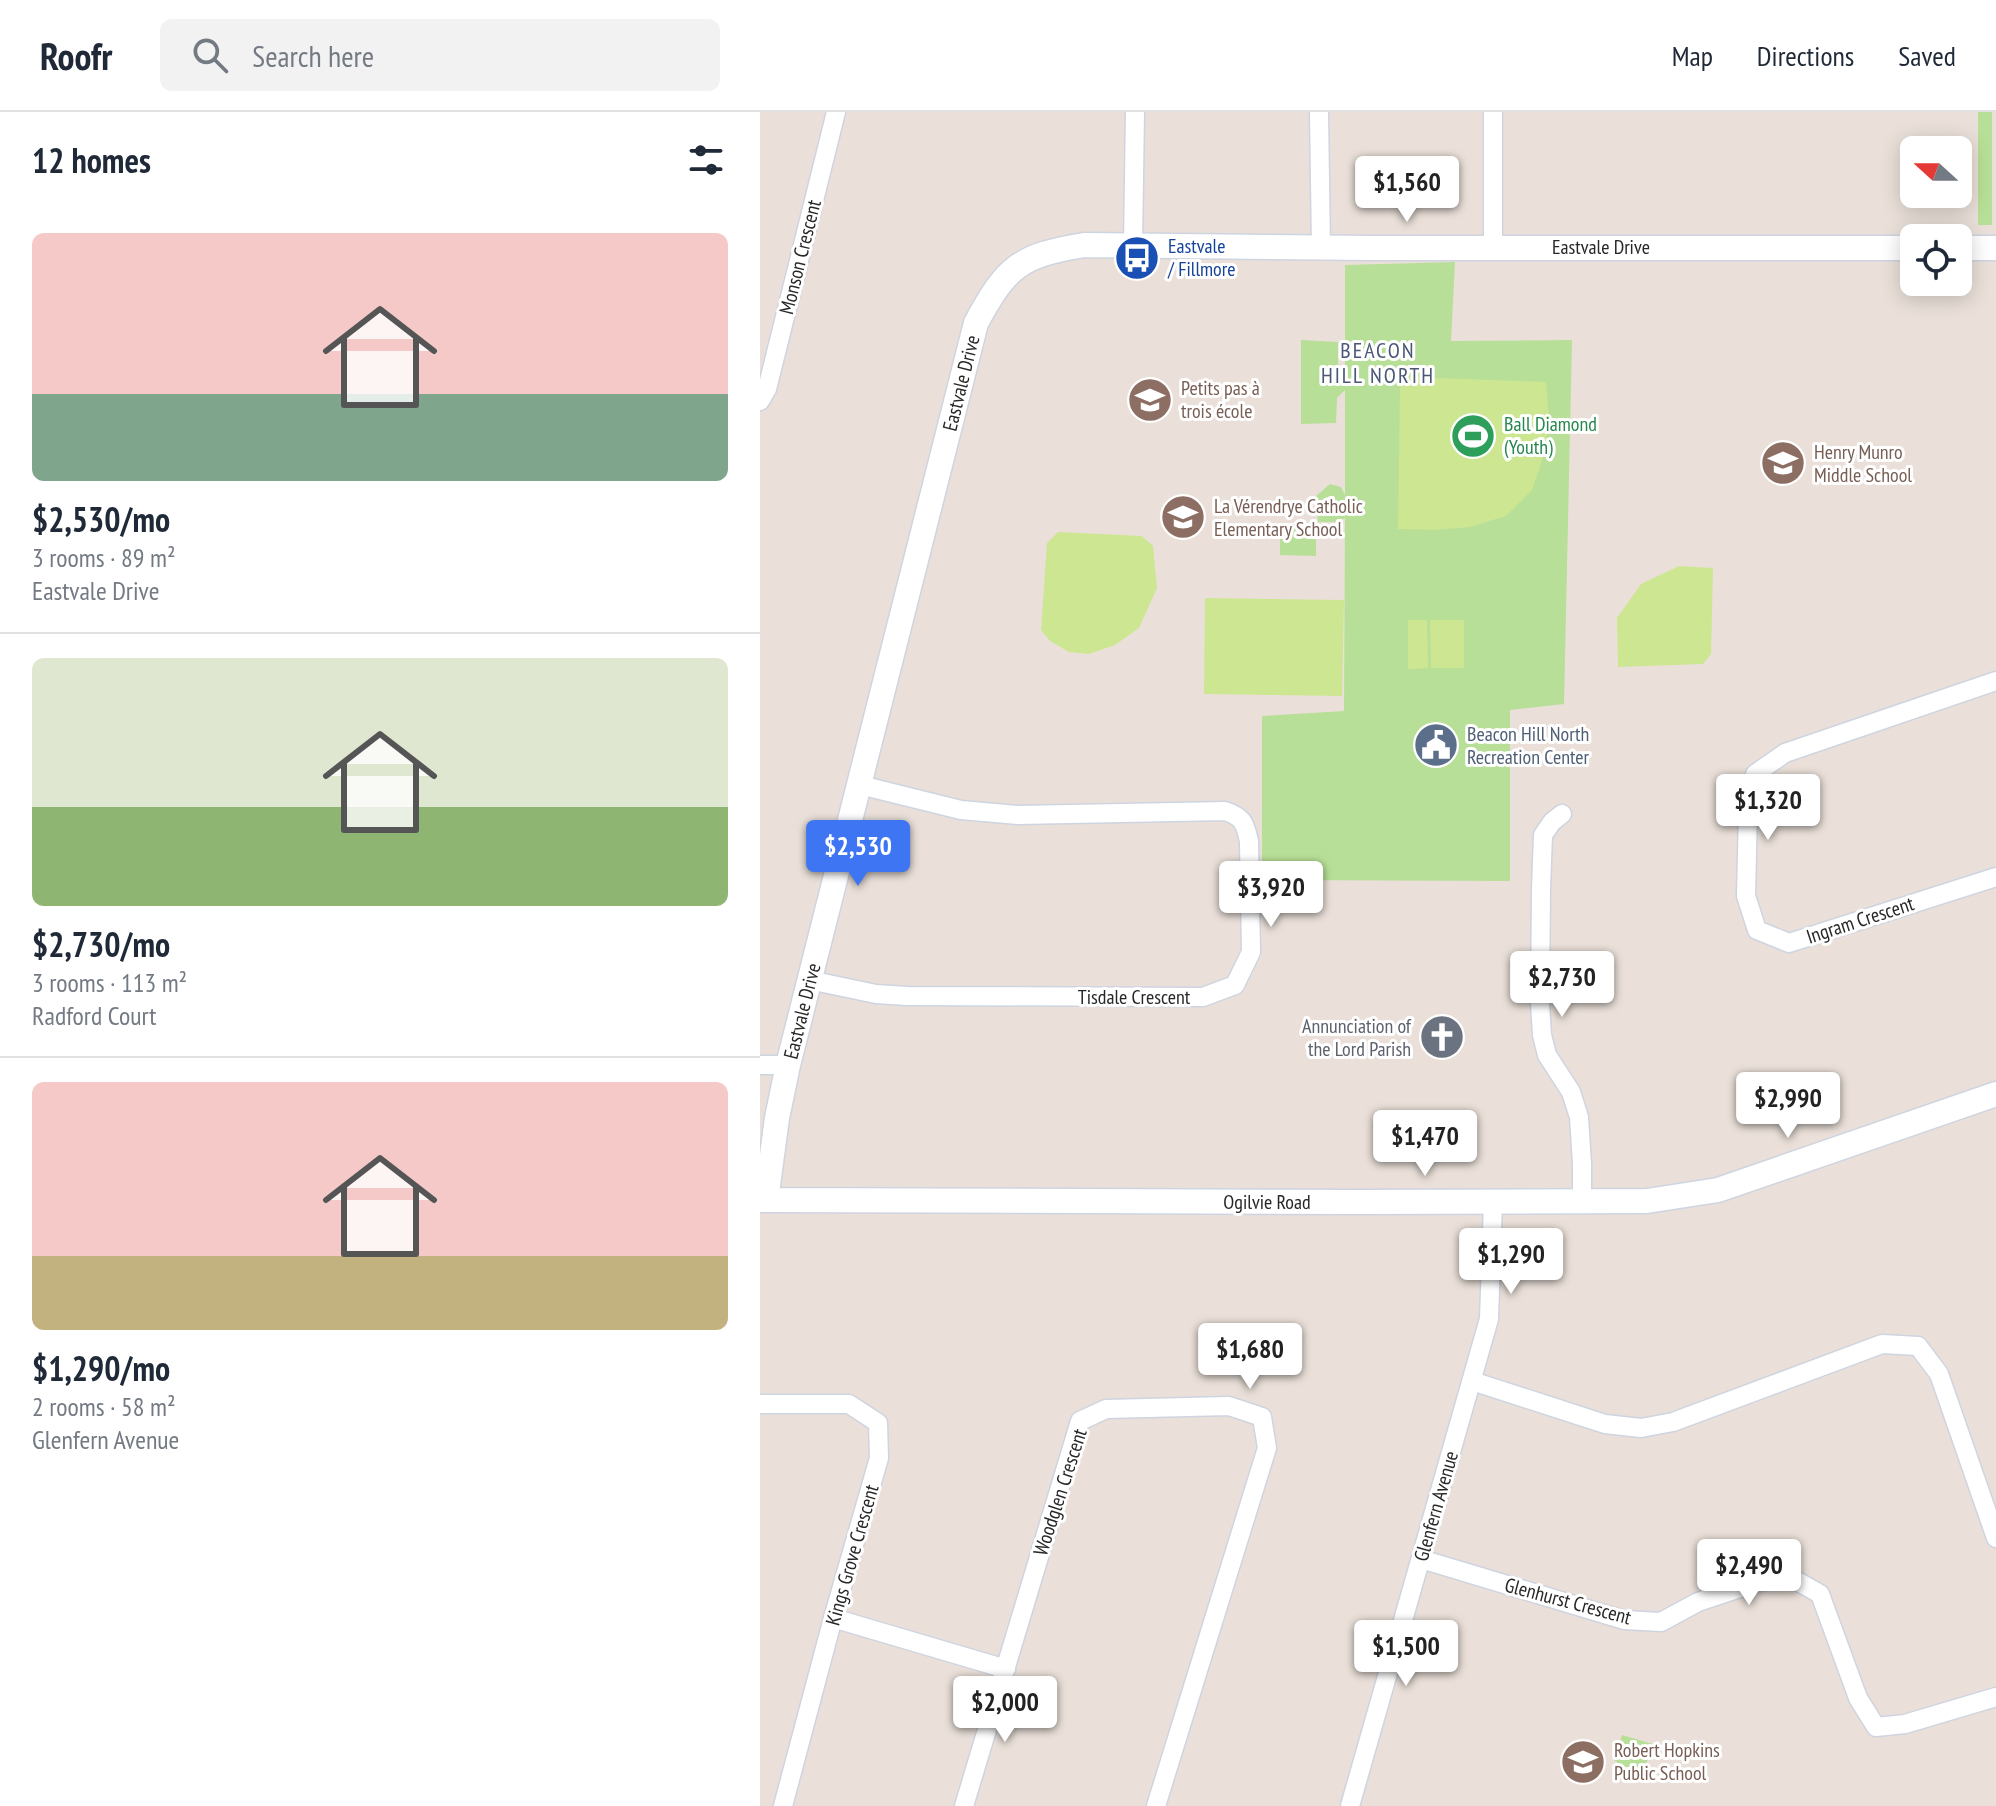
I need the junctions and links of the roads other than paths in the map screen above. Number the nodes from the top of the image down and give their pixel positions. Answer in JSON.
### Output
{"nodes":[{"id":1,"x":836,"y":112,"type":"edge"},
{"id":2,"x":1135,"y":112,"type":"edge"},
{"id":3,"x":1319,"y":112,"type":"edge"},
{"id":4,"x":1493,"y":112,"type":"edge"},
{"id":5,"x":1133,"y":245,"type":"junction"},
{"id":6,"x":1493,"y":247,"type":"junction"},
{"id":7,"x":1321,"y":248,"type":"junction"},
{"id":8,"x":1900,"y":248,"type":"edge"},
{"id":9,"x":1972,"y":248,"type":"edge"},
{"id":10,"x":1996,"y":248,"type":"edge"},
{"id":11,"x":760,"y":401,"type":"edge"},
{"id":12,"x":1996,"y":681,"type":"edge"},
{"id":13,"x":860,"y":785,"type":"junction"},
{"id":14,"x":1562,"y":814,"type":"dead end"},
{"id":15,"x":1996,"y":877,"type":"edge"},
{"id":16,"x":809,"y":980,"type":"junction"},
{"id":17,"x":760,"y":1065,"type":"edge"},
{"id":18,"x":788,"y":1065,"type":"junction"},
{"id":19,"x":1996,"y":1094,"type":"edge"},
{"id":20,"x":763,"y":1200,"type":"edge"},
{"id":21,"x":1493,"y":1202,"type":"junction"},
{"id":22,"x":1582,"y":1202,"type":"junction"},
{"id":23,"x":1472,"y":1381,"type":"junction"},
{"id":24,"x":760,"y":1404,"type":"edge"},
{"id":25,"x":1996,"y":1538,"type":"edge"},
{"id":26,"x":1421,"y":1559,"type":"junction"},
{"id":27,"x":833,"y":1618,"type":"junction"},
{"id":28,"x":1006,"y":1669,"type":"junction"},
{"id":29,"x":1996,"y":1697,"type":"edge"},
{"id":30,"x":783,"y":1806,"type":"edge"},
{"id":31,"x":964,"y":1806,"type":"edge"},
{"id":32,"x":1156,"y":1806,"type":"edge"},
{"id":33,"x":1350,"y":1806,"type":"edge"}],
"edges":[{"from":1,"to":11,"type":"street","name":"Monson Crescent"},
{"from":2,"to":5,"type":"street"},
{"from":3,"to":7,"type":"street"},
{"from":4,"to":6,"type":"street"},
{"from":5,"to":7,"type":"street","name":"Eastvale Drive"},
{"from":5,"to":13,"type":"street","name":"Eastvale Drive"},
{"from":6,"to":7,"type":"street","name":"Eastvale Drive"},
{"from":6,"to":8,"type":"street","name":"Eastvale Drive"},
{"from":9,"to":10,"type":"street"},
{"from":12,"to":15,"type":"street","name":"Ingram Crescent"},
{"from":13,"to":16,"type":"street","name":"Eastvale Drive"},
{"from":13,"to":16,"type":"street","name":"Tisdale Crescent"},
{"from":14,"to":22,"type":"street"},
{"from":16,"to":18,"type":"street","name":"Eastvale Drive"},
{"from":17,"to":18,"type":"street"},
{"from":18,"to":20,"type":"street","name":"Eastvale Drive"},
{"from":19,"to":22,"type":"street","name":"Ogilvie Road"},
{"from":20,"to":21,"type":"street","name":"Ogilvie Road"},
{"from":21,"to":22,"type":"street","name":"Ogilvie Road"},
{"from":21,"to":23,"type":"street","name":"Glenfern Avenue"},
{"from":23,"to":25,"type":"street"},
{"from":23,"to":26,"type":"street","name":"Glenfern Avenue"},
{"from":24,"to":27,"type":"street","name":"Kings Grove Crescent"},
{"from":26,"to":29,"type":"street","name":"Glenhurst Crescent"},
{"from":26,"to":33,"type":"street","name":"Glenfern Avenue"},
{"from":27,"to":28,"type":"street"},
{"from":27,"to":30,"type":"street","name":"Kings Grove Crescent"},
{"from":28,"to":31,"type":"street","name":"Woodglen Crescent"},
{"from":28,"to":32,"type":"street","name":"Woodglen Crescent"}]}
